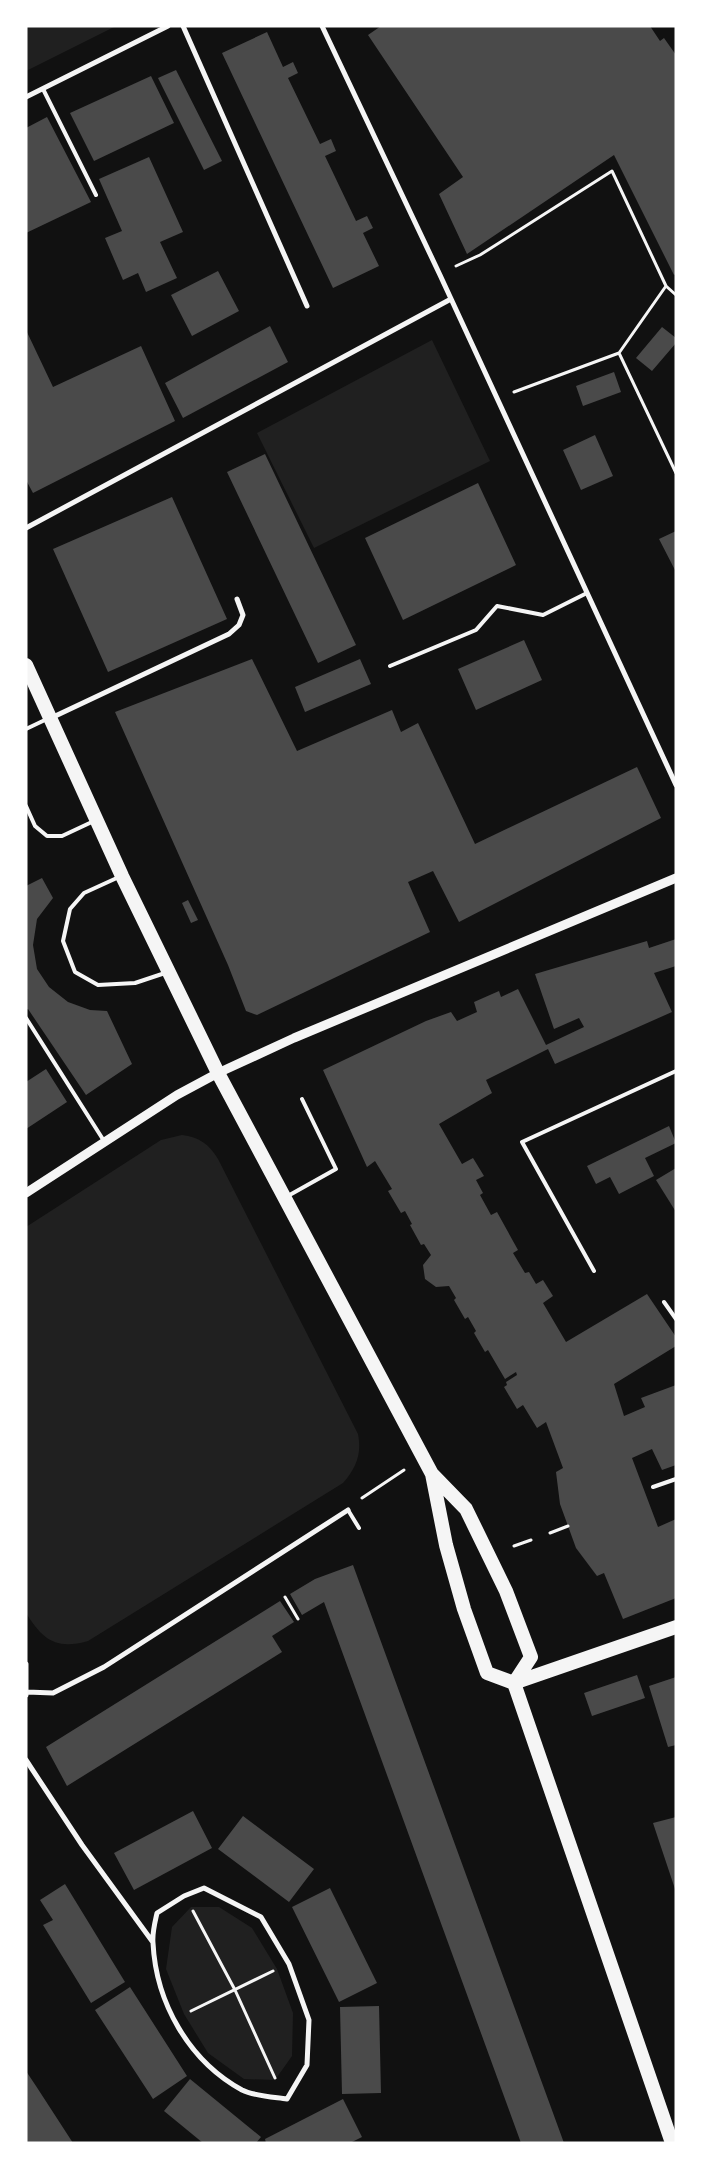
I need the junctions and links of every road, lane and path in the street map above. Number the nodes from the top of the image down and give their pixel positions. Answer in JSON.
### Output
{"nodes":[{"id":1,"x":168,"y":26,"type":"edge"},
{"id":2,"x":183,"y":26,"type":"edge"},
{"id":3,"x":322,"y":26,"type":"edge"},
{"id":4,"x":43,"y":89,"type":"junction"},
{"id":5,"x":26,"y":97,"type":"edge"},
{"id":6,"x":96,"y":195,"type":"dead end"},
{"id":7,"x":440,"y":275,"type":"junction"},
{"id":8,"x":666,"y":286,"type":"junction"},
{"id":9,"x":676,"y":295,"type":"edge"},
{"id":10,"x":451,"y":299,"type":"junction"},
{"id":11,"x":307,"y":306,"type":"dead end"},
{"id":12,"x":619,"y":352,"type":"junction"},
{"id":13,"x":497,"y":398,"type":"junction"},
{"id":14,"x":676,"y":473,"type":"edge"},
{"id":15,"x":26,"y":528,"type":"edge"},
{"id":16,"x":588,"y":593,"type":"junction"},
{"id":17,"x":237,"y":598,"type":"dead end"},
{"id":18,"x":26,"y":665,"type":"edge"},
{"id":19,"x":390,"y":666,"type":"dead end"},
{"id":20,"x":50,"y":718,"type":"junction"},
{"id":21,"x":26,"y":729,"type":"edge"},
{"id":22,"x":676,"y":785,"type":"edge"},
{"id":23,"x":26,"y":806,"type":"edge"},
{"id":24,"x":96,"y":820,"type":"junction"},
{"id":25,"x":122,"y":876,"type":"junction"},
{"id":26,"x":676,"y":878,"type":"edge"},
{"id":27,"x":169,"y":971,"type":"junction"},
{"id":28,"x":26,"y":1018,"type":"edge"},
{"id":29,"x":676,"y":1072,"type":"edge"},
{"id":30,"x":218,"y":1073,"type":"junction"},
{"id":31,"x":302,"y":1099,"type":"dead end"},
{"id":32,"x":105,"y":1142,"type":"junction"},
{"id":33,"x":26,"y":1192,"type":"edge"},
{"id":34,"x":284,"y":1198,"type":"junction"},
{"id":35,"x":594,"y":1271,"type":"dead end"},
{"id":36,"x":664,"y":1302,"type":"dead end"},
{"id":37,"x":676,"y":1319,"type":"edge"},
{"id":38,"x":424,"y":1458,"type":"junction"},
{"id":39,"x":432,"y":1474,"type":"junction"},
{"id":40,"x":676,"y":1479,"type":"edge"},
{"id":41,"x":653,"y":1486,"type":"dead end"},
{"id":42,"x":348,"y":1510,"type":"junction"},
{"id":43,"x":568,"y":1526,"type":"dead end"},
{"id":44,"x":359,"y":1528,"type":"dead end"},
{"id":45,"x":550,"y":1533,"type":"dead end"},
{"id":46,"x":530,"y":1540,"type":"dead end"},
{"id":47,"x":514,"y":1546,"type":"dead end"},
{"id":48,"x":285,"y":1597,"type":"dead end"},
{"id":49,"x":298,"y":1619,"type":"dead end"},
{"id":50,"x":676,"y":1627,"type":"edge"},
{"id":51,"x":26,"y":1664,"type":"edge"},
{"id":52,"x":514,"y":1683,"type":"junction"},
{"id":53,"x":27,"y":1694,"type":"edge"},
{"id":54,"x":26,"y":1760,"type":"edge"},
{"id":55,"x":184,"y":1896,"type":"junction"},
{"id":56,"x":152,"y":1942,"type":"junction"},
{"id":57,"x":289,"y":1964,"type":"junction"},
{"id":58,"x":235,"y":1990,"type":"junction"},
{"id":59,"x":175,"y":2024,"type":"junction"},
{"id":60,"x":287,"y":2099,"type":"junction"},
{"id":61,"x":672,"y":2143,"type":"edge"}],
"edges":[{"from":1,"to":4,"type":"street"},
{"from":2,"to":11,"type":"street"},
{"from":3,"to":7,"type":"street"},
{"from":4,"to":5,"type":"street"},
{"from":4,"to":6,"type":"lane"},
{"from":7,"to":8,"type":"path"},
{"from":7,"to":10,"type":"street"},
{"from":8,"to":9,"type":"path"},
{"from":8,"to":12,"type":"path"},
{"from":10,"to":13,"type":"street"},
{"from":10,"to":15,"type":"street"},
{"from":12,"to":13,"type":"path"},
{"from":12,"to":14,"type":"path"},
{"from":13,"to":16,"type":"street"},
{"from":16,"to":19,"type":"lane"},
{"from":16,"to":22,"type":"street"},
{"from":17,"to":20,"type":"street"},
{"from":18,"to":20,"type":"highway"},
{"from":20,"to":21,"type":"lane"},
{"from":20,"to":24,"type":"highway"},
{"from":23,"to":24,"type":"lane"},
{"from":24,"to":25,"type":"highway"},
{"from":25,"to":27,"type":"highway"},
{"from":25,"to":27,"type":"lane"},
{"from":26,"to":30,"type":"street"},
{"from":27,"to":30,"type":"highway"},
{"from":28,"to":32,"type":"lane"},
{"from":29,"to":35,"type":"lane"},
{"from":30,"to":32,"type":"street"},
{"from":30,"to":34,"type":"highway"},
{"from":31,"to":34,"type":"lane"},
{"from":32,"to":33,"type":"street"},
{"from":34,"to":38,"type":"highway"},
{"from":36,"to":37,"type":"lane"},
{"from":38,"to":39,"type":"highway"},
{"from":38,"to":42,"type":"path"},
{"from":39,"to":52,"type":"highway"},
{"from":39,"to":52,"type":"highway"},
{"from":40,"to":41,"type":"lane"},
{"from":42,"to":44,"type":"lane"},
{"from":42,"to":53,"type":"street"},
{"from":43,"to":45,"type":"path"},
{"from":46,"to":47,"type":"path"},
{"from":48,"to":49,"type":"path"},
{"from":50,"to":52,"type":"highway"},
{"from":51,"to":53,"type":"street"},
{"from":52,"to":61,"type":"highway"},
{"from":54,"to":56,"type":"street"},
{"from":55,"to":56,"type":"street"},
{"from":55,"to":57,"type":"street"},
{"from":55,"to":58,"type":"path"},
{"from":56,"to":59,"type":"street"},
{"from":57,"to":58,"type":"path"},
{"from":57,"to":60,"type":"street"},
{"from":58,"to":59,"type":"path"},
{"from":58,"to":60,"type":"path"},
{"from":59,"to":60,"type":"street"}]}
